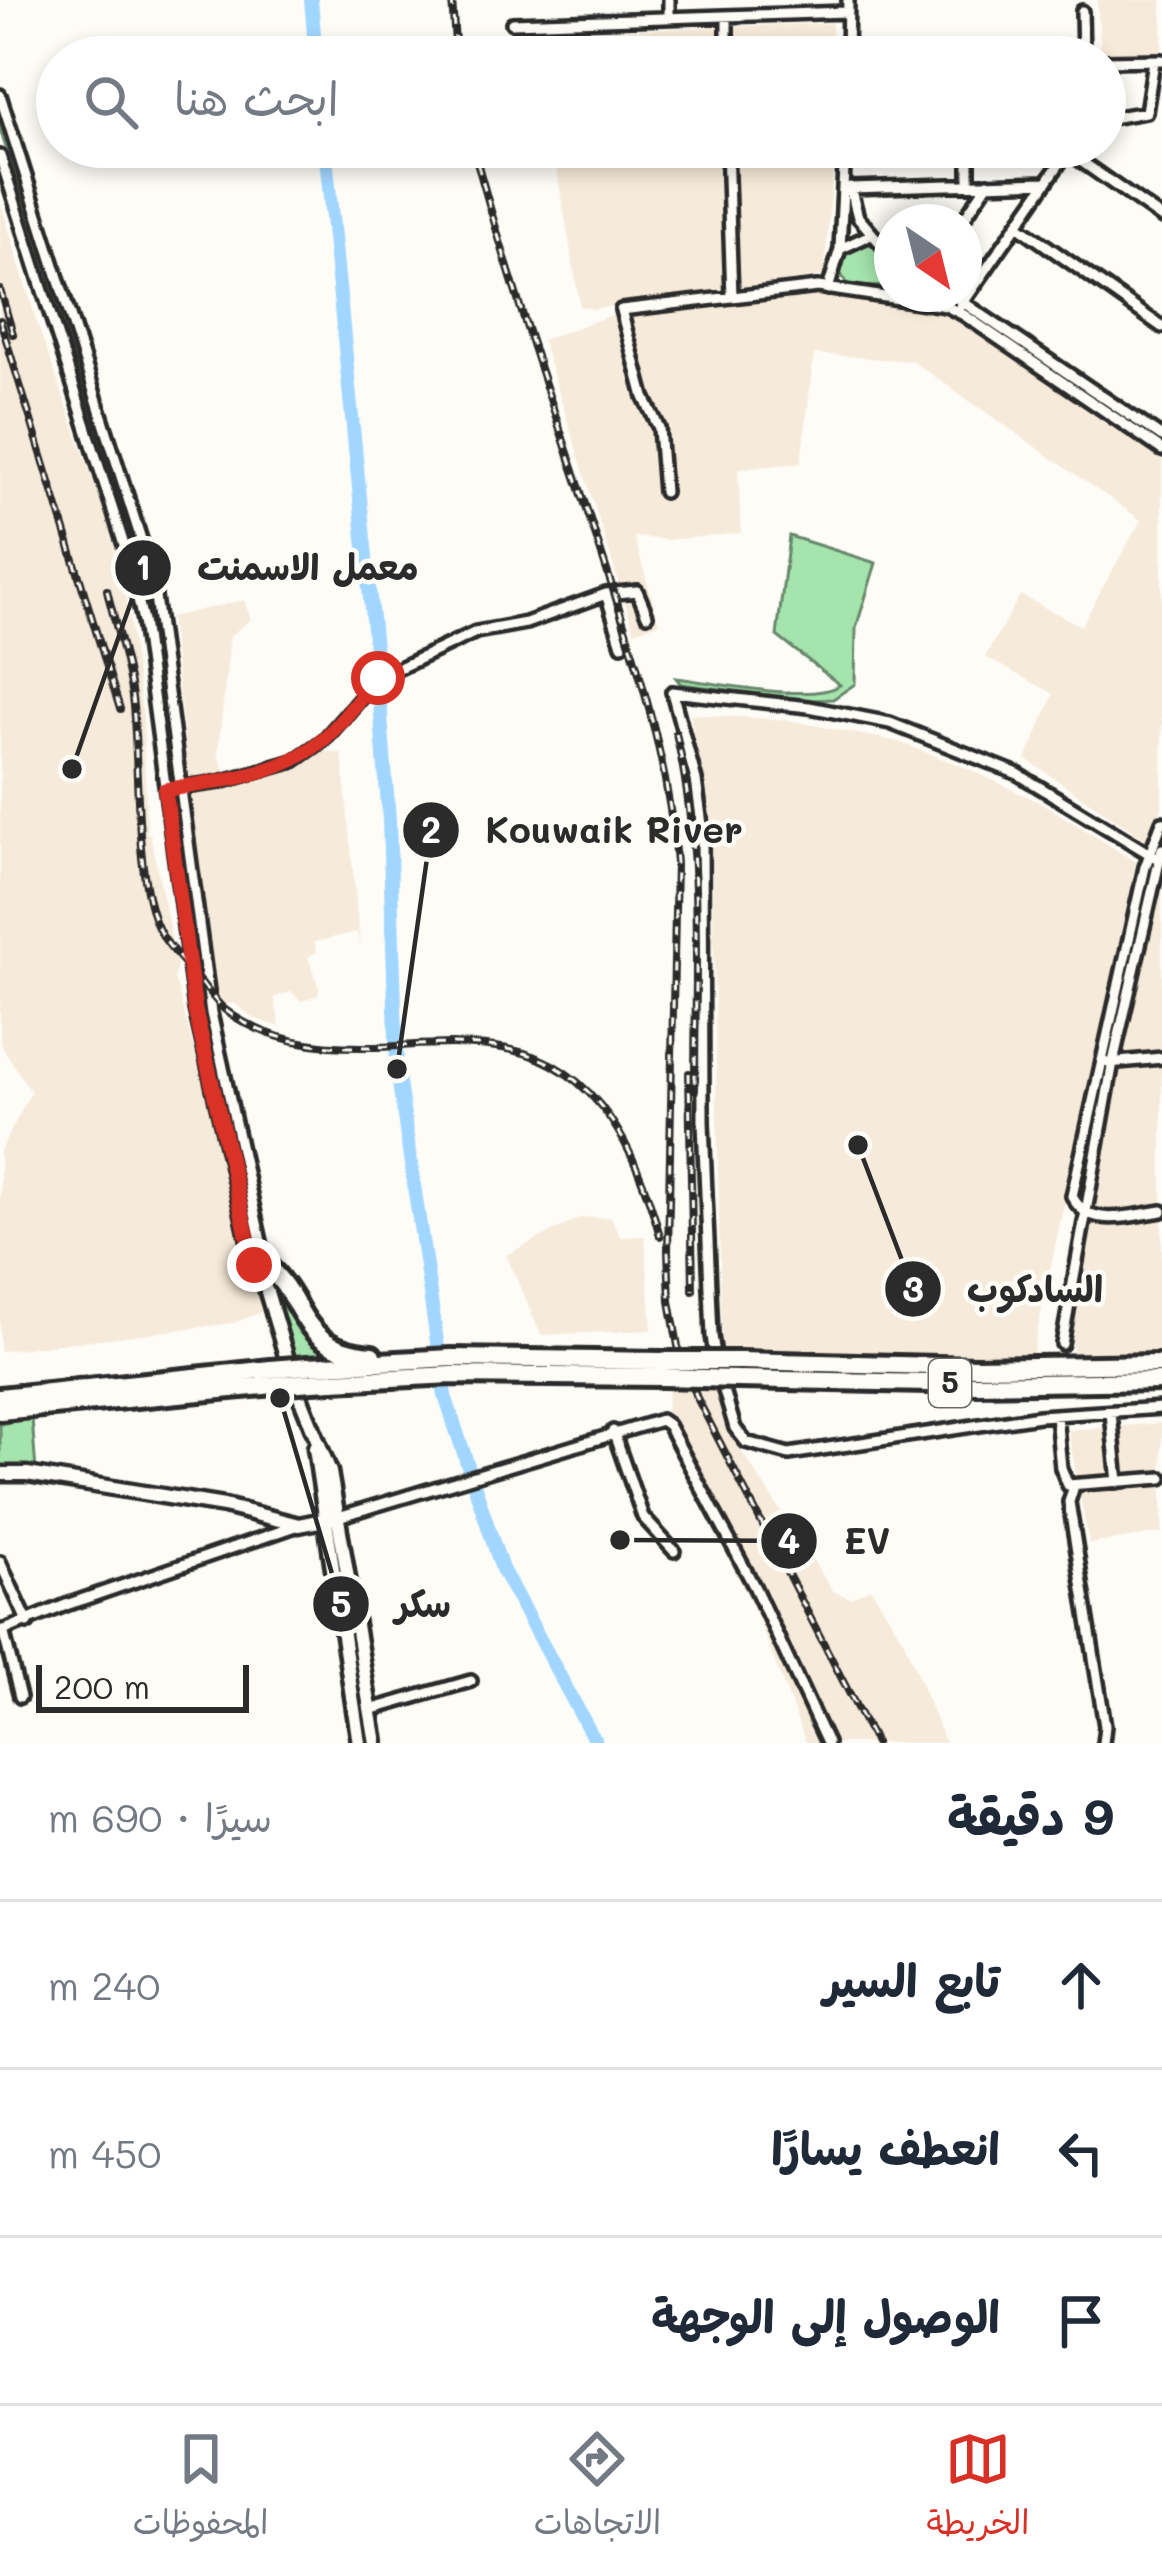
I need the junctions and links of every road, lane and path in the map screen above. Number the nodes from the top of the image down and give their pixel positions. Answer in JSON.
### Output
{"nodes":[{"id":1,"x":669,"y":0,"type":"edge"},
{"id":2,"x":847,"y":6,"type":"edge"},
{"id":3,"x":1082,"y":11,"type":"dead end"},
{"id":4,"x":669,"y":18,"type":"junction"},
{"id":5,"x":727,"y":18,"type":"junction"},
{"id":6,"x":512,"y":23,"type":"dead end"},
{"id":7,"x":727,"y":36,"type":"edge"},
{"id":8,"x":1083,"y":36,"type":"edge"},
{"id":9,"x":1158,"y":60,"type":"edge"},
{"id":10,"x":1126,"y":61,"type":"edge"},
{"id":11,"x":0,"y":95,"type":"edge"},
{"id":12,"x":1148,"y":96,"type":"junction"},
{"id":13,"x":1162,"y":106,"type":"edge"},
{"id":14,"x":1126,"y":115,"type":"edge"},
{"id":15,"x":0,"y":155,"type":"edge"},
{"id":16,"x":728,"y":168,"type":"edge"},
{"id":17,"x":844,"y":168,"type":"edge"},
{"id":18,"x":848,"y":168,"type":"edge"},
{"id":19,"x":969,"y":168,"type":"edge"},
{"id":20,"x":1056,"y":168,"type":"edge"},
{"id":21,"x":1095,"y":168,"type":"edge"},
{"id":22,"x":1047,"y":182,"type":"junction"},
{"id":23,"x":988,"y":183,"type":"junction"},
{"id":24,"x":969,"y":184,"type":"junction"},
{"id":25,"x":850,"y":188,"type":"junction"},
{"id":26,"x":974,"y":204,"type":"edge"},
{"id":27,"x":1162,"y":218,"type":"edge"},
{"id":28,"x":1017,"y":225,"type":"junction"},
{"id":29,"x":870,"y":236,"type":"junction"},
{"id":30,"x":874,"y":240,"type":"edge"},
{"id":31,"x":840,"y":249,"type":"junction"},
{"id":32,"x":982,"y":276,"type":"edge"},
{"id":33,"x":828,"y":289,"type":"junction"},
{"id":34,"x":874,"y":295,"type":"edge"},
{"id":35,"x":732,"y":297,"type":"junction"},
{"id":36,"x":969,"y":312,"type":"edge"},
{"id":37,"x":970,"y":312,"type":"edge"},
{"id":38,"x":1162,"y":327,"type":"edge"},
{"id":39,"x":1162,"y":437,"type":"edge"},
{"id":40,"x":1162,"y":450,"type":"edge"},
{"id":41,"x":664,"y":492,"type":"dead end"},
{"id":42,"x":606,"y":594,"type":"junction"},
{"id":43,"x":647,"y":615,"type":"dead end"},
{"id":44,"x":622,"y":645,"type":"dead end"},
{"id":45,"x":181,"y":787,"type":"junction"},
{"id":46,"x":165,"y":790,"type":"junction"},
{"id":47,"x":1162,"y":822,"type":"edge"},
{"id":48,"x":1156,"y":854,"type":"edge"},
{"id":49,"x":1162,"y":1058,"type":"edge"},
{"id":50,"x":1107,"y":1063,"type":"junction"},
{"id":51,"x":1084,"y":1211,"type":"junction"},
{"id":52,"x":1162,"y":1211,"type":"edge"},
{"id":53,"x":266,"y":1265,"type":"junction"},
{"id":54,"x":267,"y":1292,"type":"junction"},
{"id":55,"x":1062,"y":1344,"type":"dead end"},
{"id":56,"x":1162,"y":1364,"type":"edge"},
{"id":57,"x":421,"y":1368,"type":"junction"},
{"id":58,"x":739,"y":1370,"type":"junction"},
{"id":59,"x":277,"y":1371,"type":"junction"},
{"id":60,"x":307,"y":1381,"type":"junction"},
{"id":61,"x":1162,"y":1381,"type":"edge"},
{"id":62,"x":0,"y":1397,"type":"edge"},
{"id":63,"x":1162,"y":1408,"type":"edge"},
{"id":64,"x":0,"y":1411,"type":"edge"},
{"id":65,"x":1111,"y":1412,"type":"junction"},
{"id":66,"x":1056,"y":1415,"type":"junction"},
{"id":67,"x":613,"y":1431,"type":"junction"},
{"id":68,"x":0,"y":1474,"type":"edge"},
{"id":69,"x":1162,"y":1478,"type":"edge"},
{"id":70,"x":1118,"y":1482,"type":"junction"},
{"id":71,"x":1074,"y":1486,"type":"junction"},
{"id":72,"x":332,"y":1519,"type":"junction"},
{"id":73,"x":299,"y":1525,"type":"junction"},
{"id":74,"x":674,"y":1551,"type":"dead end"},
{"id":75,"x":0,"y":1562,"type":"edge"},
{"id":76,"x":28,"y":1623,"type":"junction"},
{"id":77,"x":2,"y":1631,"type":"edge"},
{"id":78,"x":472,"y":1681,"type":"dead end"},
{"id":79,"x":20,"y":1697,"type":"dead end"},
{"id":80,"x":370,"y":1710,"type":"junction"},
{"id":81,"x":359,"y":1743,"type":"edge"},
{"id":82,"x":376,"y":1743,"type":"edge"},
{"id":83,"x":827,"y":1743,"type":"edge"},
{"id":84,"x":1103,"y":1743,"type":"edge"}],
"edges":[{"from":1,"to":4,"type":"street"},
{"from":2,"to":5,"type":"street"},
{"from":3,"to":8,"type":"street"},
{"from":4,"to":5,"type":"street"},
{"from":4,"to":6,"type":"street"},
{"from":5,"to":7,"type":"street"},
{"from":9,"to":10,"type":"street"},
{"from":9,"to":12,"type":"street"},
{"from":11,"to":45,"type":"street"},
{"from":12,"to":13,"type":"street"},
{"from":12,"to":14,"type":"street"},
{"from":15,"to":46,"type":"street"},
{"from":16,"to":35,"type":"street"},
{"from":17,"to":31,"type":"street"},
{"from":18,"to":25,"type":"street"},
{"from":19,"to":24,"type":"street"},
{"from":20,"to":22,"type":"street"},
{"from":21,"to":27,"type":"street"},
{"from":22,"to":23,"type":"street"},
{"from":22,"to":28,"type":"street"},
{"from":23,"to":24,"type":"street"},
{"from":23,"to":26,"type":"street"},
{"from":24,"to":25,"type":"street"},
{"from":25,"to":29,"type":"street"},
{"from":28,"to":32,"type":"street"},
{"from":28,"to":38,"type":"street"},
{"from":29,"to":30,"type":"street"},
{"from":29,"to":31,"type":"street"},
{"from":31,"to":33,"type":"street"},
{"from":33,"to":34,"type":"street"},
{"from":33,"to":35,"type":"street"},
{"from":35,"to":41,"type":"street"},
{"from":36,"to":40,"type":"street"},
{"from":37,"to":39,"type":"street"},
{"from":42,"to":43,"type":"street"},
{"from":42,"to":44,"type":"street"},
{"from":42,"to":45,"type":"street"},
{"from":45,"to":46,"type":"street"},
{"from":45,"to":53,"type":"street"},
{"from":46,"to":54,"type":"street"},
{"from":47,"to":48,"type":"street"},
{"from":48,"to":50,"type":"street"},
{"from":48,"to":66,"type":"street"},
{"from":49,"to":50,"type":"street"},
{"from":50,"to":51,"type":"street"},
{"from":51,"to":52,"type":"street"},
{"from":51,"to":55,"type":"street"},
{"from":53,"to":54,"type":"street"},
{"from":53,"to":57,"type":"highway"},
{"from":54,"to":59,"type":"main road"},
{"from":56,"to":58,"type":"highway","number":"5"},
{"from":57,"to":58,"type":"highway","number":"5","bridge":true},
{"from":57,"to":60,"type":"highway","number":"5"},
{"from":58,"to":61,"type":"highway","number":"5"},
{"from":59,"to":60,"type":"highway","number":"5","bridge":true},
{"from":59,"to":62,"type":"highway","number":"5"},
{"from":59,"to":64,"type":"highway","number":"5"},
{"from":60,"to":72,"type":"main road"},
{"from":63,"to":65,"type":"street"},
{"from":65,"to":66,"type":"street"},
{"from":65,"to":70,"type":"street"},
{"from":66,"to":71,"type":"street"},
{"from":67,"to":72,"type":"street"},
{"from":67,"to":74,"type":"street"},
{"from":67,"to":83,"type":"street"},
{"from":68,"to":73,"type":"main road"},
{"from":69,"to":70,"type":"street"},
{"from":70,"to":71,"type":"street"},
{"from":71,"to":84,"type":"street"},
{"from":72,"to":73,"type":"main road"},
{"from":72,"to":80,"type":"main road"},
{"from":72,"to":81,"type":"main road"},
{"from":73,"to":76,"type":"street"},
{"from":75,"to":76,"type":"street"},
{"from":76,"to":77,"type":"street"},
{"from":77,"to":79,"type":"street"},
{"from":78,"to":80,"type":"street"},
{"from":80,"to":82,"type":"main road"}]}
